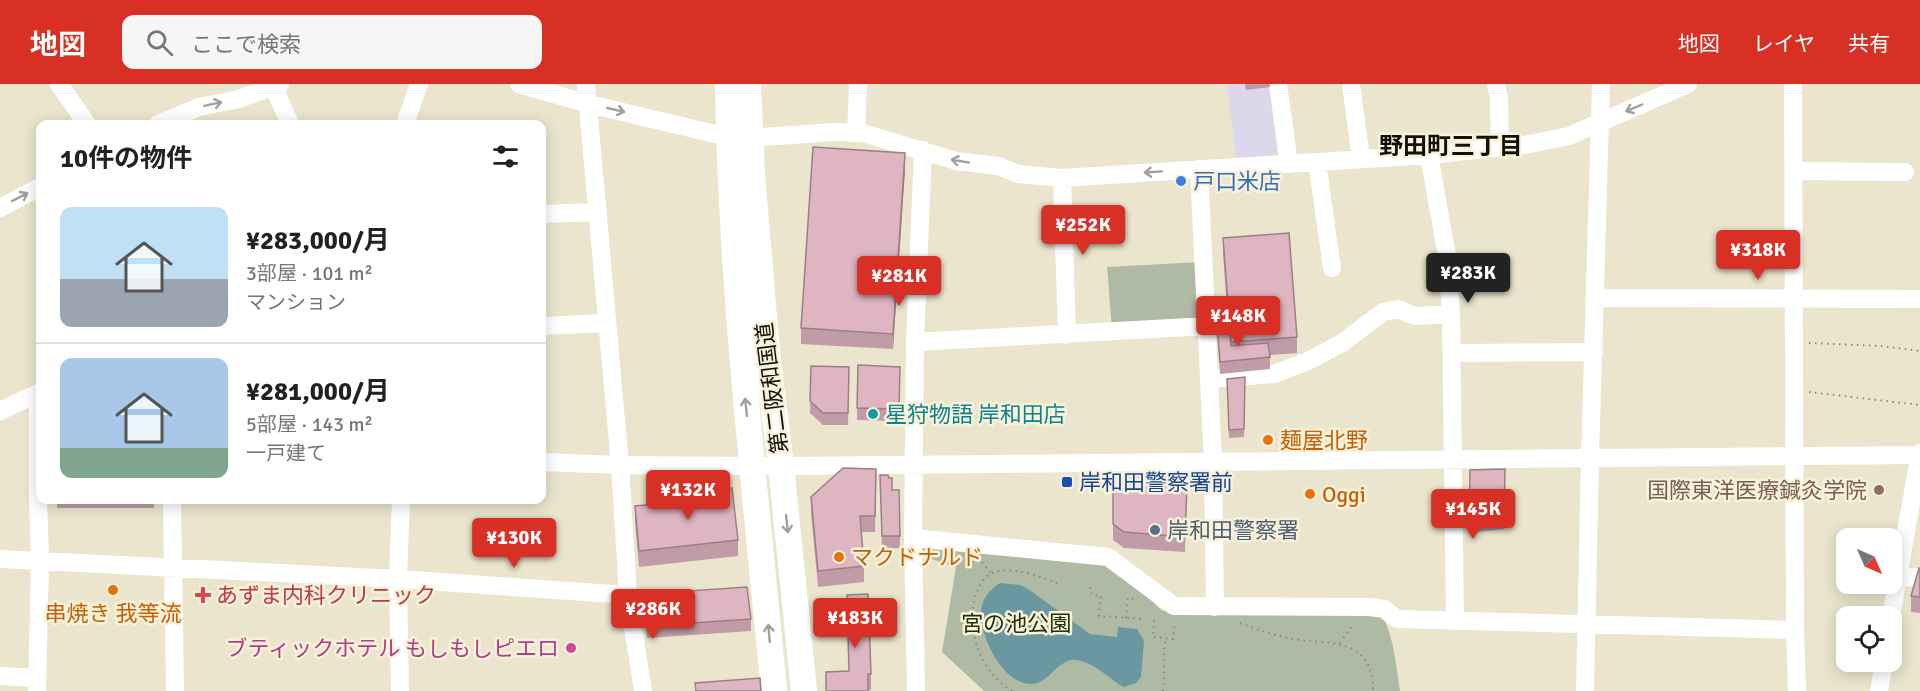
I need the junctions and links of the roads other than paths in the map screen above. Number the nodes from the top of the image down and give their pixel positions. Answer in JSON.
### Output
{"nodes":[{"id":1,"x":59,"y":84,"type":"edge"},
{"id":2,"x":419,"y":84,"type":"edge"},
{"id":3,"x":519,"y":84,"type":"edge"},
{"id":4,"x":586,"y":84,"type":"edge"},
{"id":5,"x":858,"y":84,"type":"edge"},
{"id":6,"x":1278,"y":84,"type":"edge"},
{"id":7,"x":1351,"y":84,"type":"edge"},
{"id":8,"x":1496,"y":84,"type":"edge"},
{"id":9,"x":1601,"y":84,"type":"edge"},
{"id":10,"x":1688,"y":84,"type":"edge"},
{"id":11,"x":1793,"y":84,"type":"edge"},
{"id":12,"x":276,"y":85,"type":"edge"},
{"id":13,"x":738,"y":89,"type":"edge"},
{"id":14,"x":589,"y":104,"type":"junction"},
{"id":15,"x":84,"y":120,"type":"edge"},
{"id":16,"x":168,"y":120,"type":"edge"},
{"id":17,"x":289,"y":120,"type":"edge"},
{"id":18,"x":406,"y":120,"type":"edge"},
{"id":19,"x":1600,"y":123,"type":"junction"},
{"id":20,"x":856,"y":133,"type":"junction"},
{"id":21,"x":739,"y":136,"type":"junction"},
{"id":22,"x":1500,"y":146,"type":"junction"},
{"id":23,"x":923,"y":150,"type":"junction"},
{"id":24,"x":1429,"y":154,"type":"junction"},
{"id":25,"x":1361,"y":159,"type":"junction"},
{"id":26,"x":1317,"y":162,"type":"junction"},
{"id":27,"x":1289,"y":164,"type":"junction"},
{"id":28,"x":1199,"y":169,"type":"junction"},
{"id":29,"x":1794,"y":171,"type":"junction"},
{"id":30,"x":1905,"y":172,"type":"dead end"},
{"id":31,"x":1062,"y":178,"type":"junction"},
{"id":32,"x":36,"y":189,"type":"edge"},
{"id":33,"x":0,"y":208,"type":"edge"},
{"id":34,"x":598,"y":212,"type":"junction"},
{"id":35,"x":546,"y":214,"type":"edge"},
{"id":36,"x":1332,"y":268,"type":"dead end"},
{"id":37,"x":750,"y":293,"type":"junction"},
{"id":38,"x":1595,"y":298,"type":"junction"},
{"id":39,"x":1920,"y":298,"type":"edge"},
{"id":40,"x":1794,"y":299,"type":"junction"},
{"id":41,"x":1451,"y":314,"type":"junction"},
{"id":42,"x":606,"y":323,"type":"junction"},
{"id":43,"x":546,"y":326,"type":"edge"},
{"id":44,"x":1207,"y":326,"type":"junction"},
{"id":45,"x":1067,"y":335,"type":"junction"},
{"id":46,"x":915,"y":342,"type":"junction"},
{"id":47,"x":1594,"y":352,"type":"junction"},
{"id":48,"x":1452,"y":353,"type":"junction"},
{"id":49,"x":1209,"y":379,"type":"junction"},
{"id":50,"x":36,"y":393,"type":"edge"},
{"id":51,"x":0,"y":411,"type":"edge"},
{"id":52,"x":1920,"y":454,"type":"edge"},
{"id":53,"x":1795,"y":456,"type":"junction"},
{"id":54,"x":1590,"y":458,"type":"junction"},
{"id":55,"x":1453,"y":459,"type":"junction"},
{"id":56,"x":546,"y":462,"type":"edge"},
{"id":57,"x":1213,"y":462,"type":"junction"},
{"id":58,"x":915,"y":464,"type":"junction"},
{"id":59,"x":620,"y":465,"type":"junction"},
{"id":60,"x":753,"y":465,"type":"junction"},
{"id":61,"x":781,"y":466,"type":"junction"},
{"id":62,"x":40,"y":504,"type":"edge"},
{"id":63,"x":172,"y":504,"type":"edge"},
{"id":64,"x":400,"y":504,"type":"edge"},
{"id":65,"x":914,"y":538,"type":"junction"},
{"id":66,"x":1902,"y":555,"type":"edge"},
{"id":67,"x":0,"y":559,"type":"edge"},
{"id":68,"x":40,"y":561,"type":"junction"},
{"id":69,"x":174,"y":567,"type":"junction"},
{"id":70,"x":1920,"y":577,"type":"edge"},
{"id":71,"x":1902,"y":578,"type":"edge"},
{"id":72,"x":398,"y":579,"type":"junction"},
{"id":73,"x":628,"y":595,"type":"junction"},
{"id":74,"x":1215,"y":607,"type":"junction"},
{"id":75,"x":1455,"y":621,"type":"junction"},
{"id":76,"x":1586,"y":623,"type":"junction"},
{"id":77,"x":1795,"y":630,"type":"junction"},
{"id":78,"x":1882,"y":672,"type":"edge"},
{"id":79,"x":0,"y":676,"type":"edge"},
{"id":80,"x":37,"y":685,"type":"edge"},
{"id":81,"x":176,"y":691,"type":"edge"},
{"id":82,"x":400,"y":691,"type":"edge"},
{"id":83,"x":644,"y":691,"type":"edge"},
{"id":84,"x":774,"y":691,"type":"edge"},
{"id":85,"x":804,"y":691,"type":"edge"},
{"id":86,"x":916,"y":691,"type":"edge"},
{"id":87,"x":1585,"y":691,"type":"edge"},
{"id":88,"x":1797,"y":691,"type":"edge"},
{"id":89,"x":1879,"y":691,"type":"edge"}],
"edges":[{"from":1,"to":15,"type":"street"},
{"from":2,"to":18,"type":"street"},
{"from":3,"to":14,"type":"street"},
{"from":4,"to":14,"type":"street"},
{"from":5,"to":20,"type":"street"},
{"from":6,"to":27,"type":"street"},
{"from":7,"to":25,"type":"street"},
{"from":8,"to":22,"type":"street"},
{"from":9,"to":19,"type":"street"},
{"from":10,"to":19,"type":"street","one_way":true},
{"from":11,"to":29,"type":"street"},
{"from":16,"to":12,"type":"street","one_way":true},
{"from":12,"to":17,"type":"street"},
{"from":13,"to":21,"type":"highway"},
{"from":13,"to":21,"type":"highway"},
{"from":14,"to":21,"type":"street","one_way":true},
{"from":14,"to":34,"type":"street"},
{"from":19,"to":22,"type":"street"},
{"from":19,"to":38,"type":"street"},
{"from":20,"to":21,"type":"street"},
{"from":20,"to":23,"type":"street"},
{"from":21,"to":37,"type":"highway"},
{"from":21,"to":37,"type":"highway"},
{"from":22,"to":24,"type":"street"},
{"from":31,"to":23,"type":"street","one_way":true},
{"from":23,"to":46,"type":"street"},
{"from":24,"to":25,"type":"street"},
{"from":24,"to":41,"type":"street"},
{"from":25,"to":26,"type":"street"},
{"from":26,"to":27,"type":"street"},
{"from":26,"to":36,"type":"street"},
{"from":27,"to":28,"type":"street"},
{"from":28,"to":31,"type":"street","one_way":true},
{"from":28,"to":44,"type":"street"},
{"from":29,"to":30,"type":"street"},
{"from":29,"to":40,"type":"street"},
{"from":31,"to":45,"type":"street"},
{"from":33,"to":32,"type":"street","one_way":true},
{"from":34,"to":35,"type":"street"},
{"from":34,"to":42,"type":"street"},
{"from":60,"to":37,"type":"highway","name":"第二阪和国道","one_way":true},
{"from":37,"to":61,"type":"highway","name":"第二阪和国道"},
{"from":38,"to":40,"type":"street"},
{"from":38,"to":47,"type":"street"},
{"from":39,"to":40,"type":"street"},
{"from":40,"to":53,"type":"street"},
{"from":41,"to":48,"type":"street"},
{"from":41,"to":49,"type":"street"},
{"from":42,"to":43,"type":"street"},
{"from":42,"to":59,"type":"street"},
{"from":44,"to":45,"type":"street"},
{"from":44,"to":49,"type":"street"},
{"from":45,"to":46,"type":"street"},
{"from":46,"to":58,"type":"street"},
{"from":47,"to":48,"type":"street"},
{"from":47,"to":54,"type":"street"},
{"from":48,"to":55,"type":"street"},
{"from":49,"to":57,"type":"street"},
{"from":50,"to":51,"type":"street"},
{"from":52,"to":53,"type":"street"},
{"from":52,"to":66,"type":"street"},
{"from":53,"to":54,"type":"street"},
{"from":53,"to":77,"type":"street"},
{"from":54,"to":55,"type":"street"},
{"from":54,"to":76,"type":"street"},
{"from":55,"to":57,"type":"street"},
{"from":55,"to":75,"type":"street"},
{"from":56,"to":59,"type":"street"},
{"from":57,"to":58,"type":"street"},
{"from":57,"to":74,"type":"street"},
{"from":58,"to":61,"type":"street"},
{"from":58,"to":65,"type":"street"},
{"from":59,"to":60,"type":"street"},
{"from":59,"to":73,"type":"street"},
{"from":60,"to":61,"type":"street"},
{"from":84,"to":60,"type":"highway","name":"第二阪和国道","one_way":true},
{"from":61,"to":85,"type":"highway","name":"第二阪和国道","one_way":true},
{"from":62,"to":68,"type":"street"},
{"from":63,"to":69,"type":"street"},
{"from":64,"to":72,"type":"street"},
{"from":65,"to":74,"type":"street"},
{"from":65,"to":86,"type":"street"},
{"from":67,"to":68,"type":"street"},
{"from":68,"to":69,"type":"street"},
{"from":68,"to":80,"type":"street"},
{"from":69,"to":72,"type":"street"},
{"from":69,"to":81,"type":"street"},
{"from":70,"to":71,"type":"street"},
{"from":72,"to":73,"type":"street"},
{"from":72,"to":82,"type":"street"},
{"from":73,"to":83,"type":"street"},
{"from":74,"to":75,"type":"street"},
{"from":75,"to":76,"type":"street"},
{"from":76,"to":77,"type":"street"},
{"from":76,"to":87,"type":"street"},
{"from":77,"to":88,"type":"street"},
{"from":78,"to":89,"type":"street"},
{"from":79,"to":80,"type":"street"}]}
